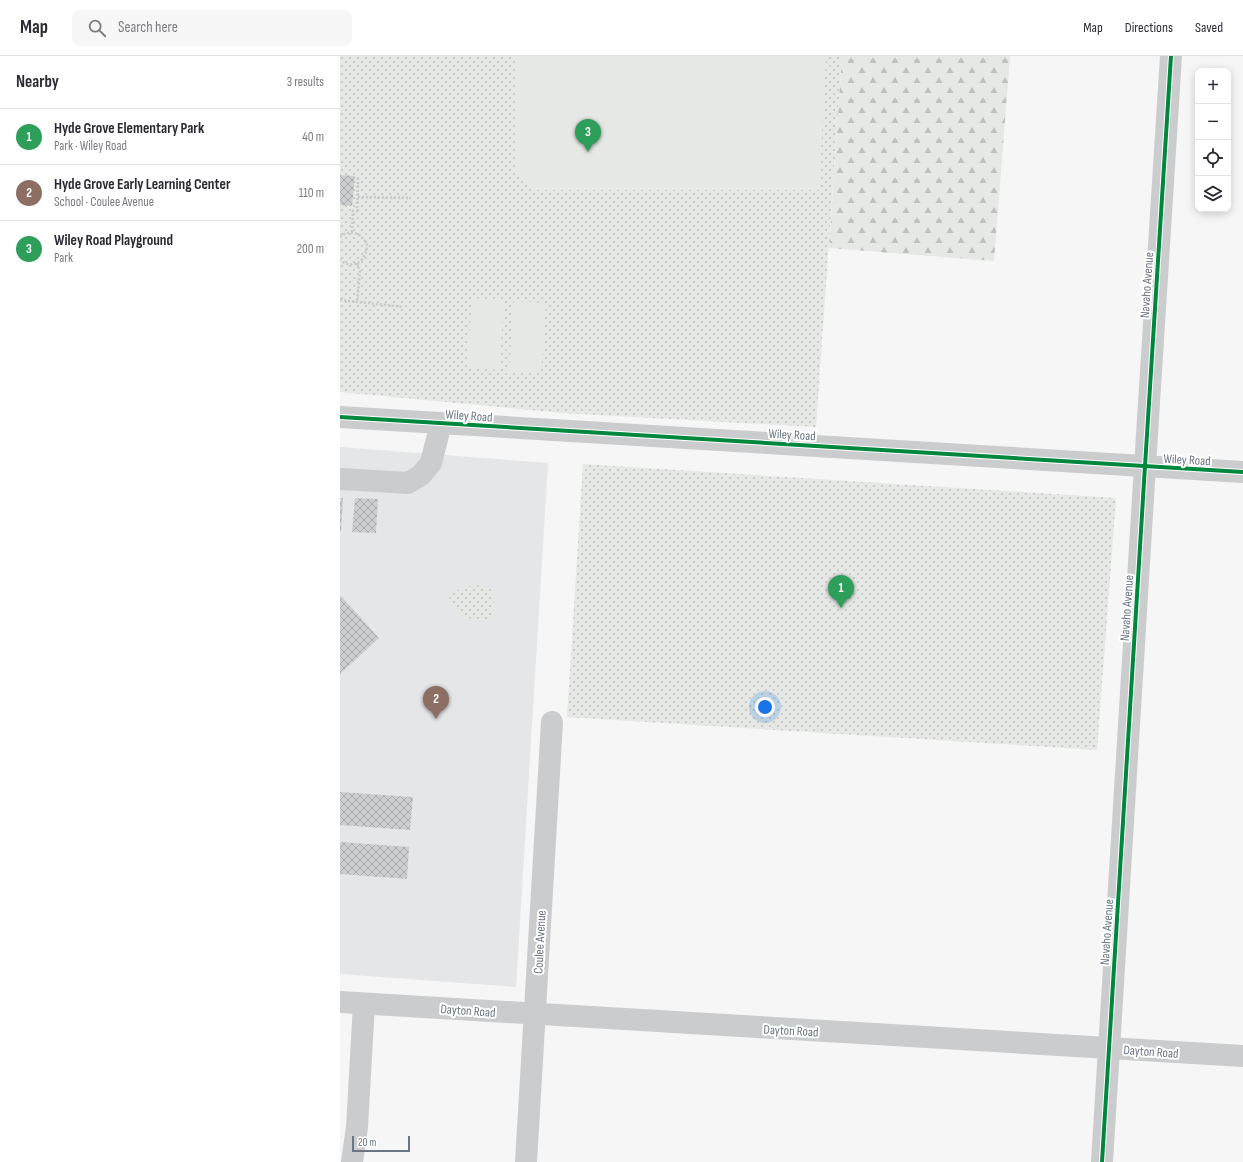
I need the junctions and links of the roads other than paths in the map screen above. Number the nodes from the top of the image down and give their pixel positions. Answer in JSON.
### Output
{"nodes":[{"id":1,"x":1171,"y":56,"type":"edge"},
{"id":2,"x":340,"y":417,"type":"edge"},
{"id":3,"x":441,"y":423,"type":"junction"},
{"id":4,"x":1145,"y":466,"type":"junction"},
{"id":5,"x":1243,"y":472,"type":"edge"},
{"id":6,"x":340,"y":479,"type":"edge"},
{"id":7,"x":552,"y":722,"type":"dead end"},
{"id":8,"x":340,"y":1002,"type":"edge"},
{"id":9,"x":364,"y":1004,"type":"junction"},
{"id":10,"x":534,"y":1015,"type":"junction"},
{"id":11,"x":1109,"y":1048,"type":"junction"},
{"id":12,"x":1243,"y":1056,"type":"edge"},
{"id":13,"x":352,"y":1162,"type":"edge"},
{"id":14,"x":526,"y":1162,"type":"edge"},
{"id":15,"x":1102,"y":1162,"type":"edge"}],
"edges":[{"from":1,"to":4,"type":"street","name":"Navaho Avenue"},
{"from":2,"to":3,"type":"street","name":"Wiley Road"},
{"from":3,"to":4,"type":"street","name":"Wiley Road"},
{"from":3,"to":6,"type":"street"},
{"from":4,"to":5,"type":"street","name":"Wiley Road"},
{"from":4,"to":11,"type":"street","name":"Navaho Avenue"},
{"from":7,"to":10,"type":"street","name":"Coulee Avenue"},
{"from":8,"to":9,"type":"street","name":"Dayton Road"},
{"from":9,"to":10,"type":"street","name":"Dayton Road"},
{"from":9,"to":13,"type":"street"},
{"from":10,"to":11,"type":"street","name":"Dayton Road"},
{"from":10,"to":14,"type":"street","name":"Coulee Avenue"},
{"from":11,"to":12,"type":"street","name":"Dayton Road"},
{"from":11,"to":15,"type":"street","name":"Navaho Avenue"}]}
